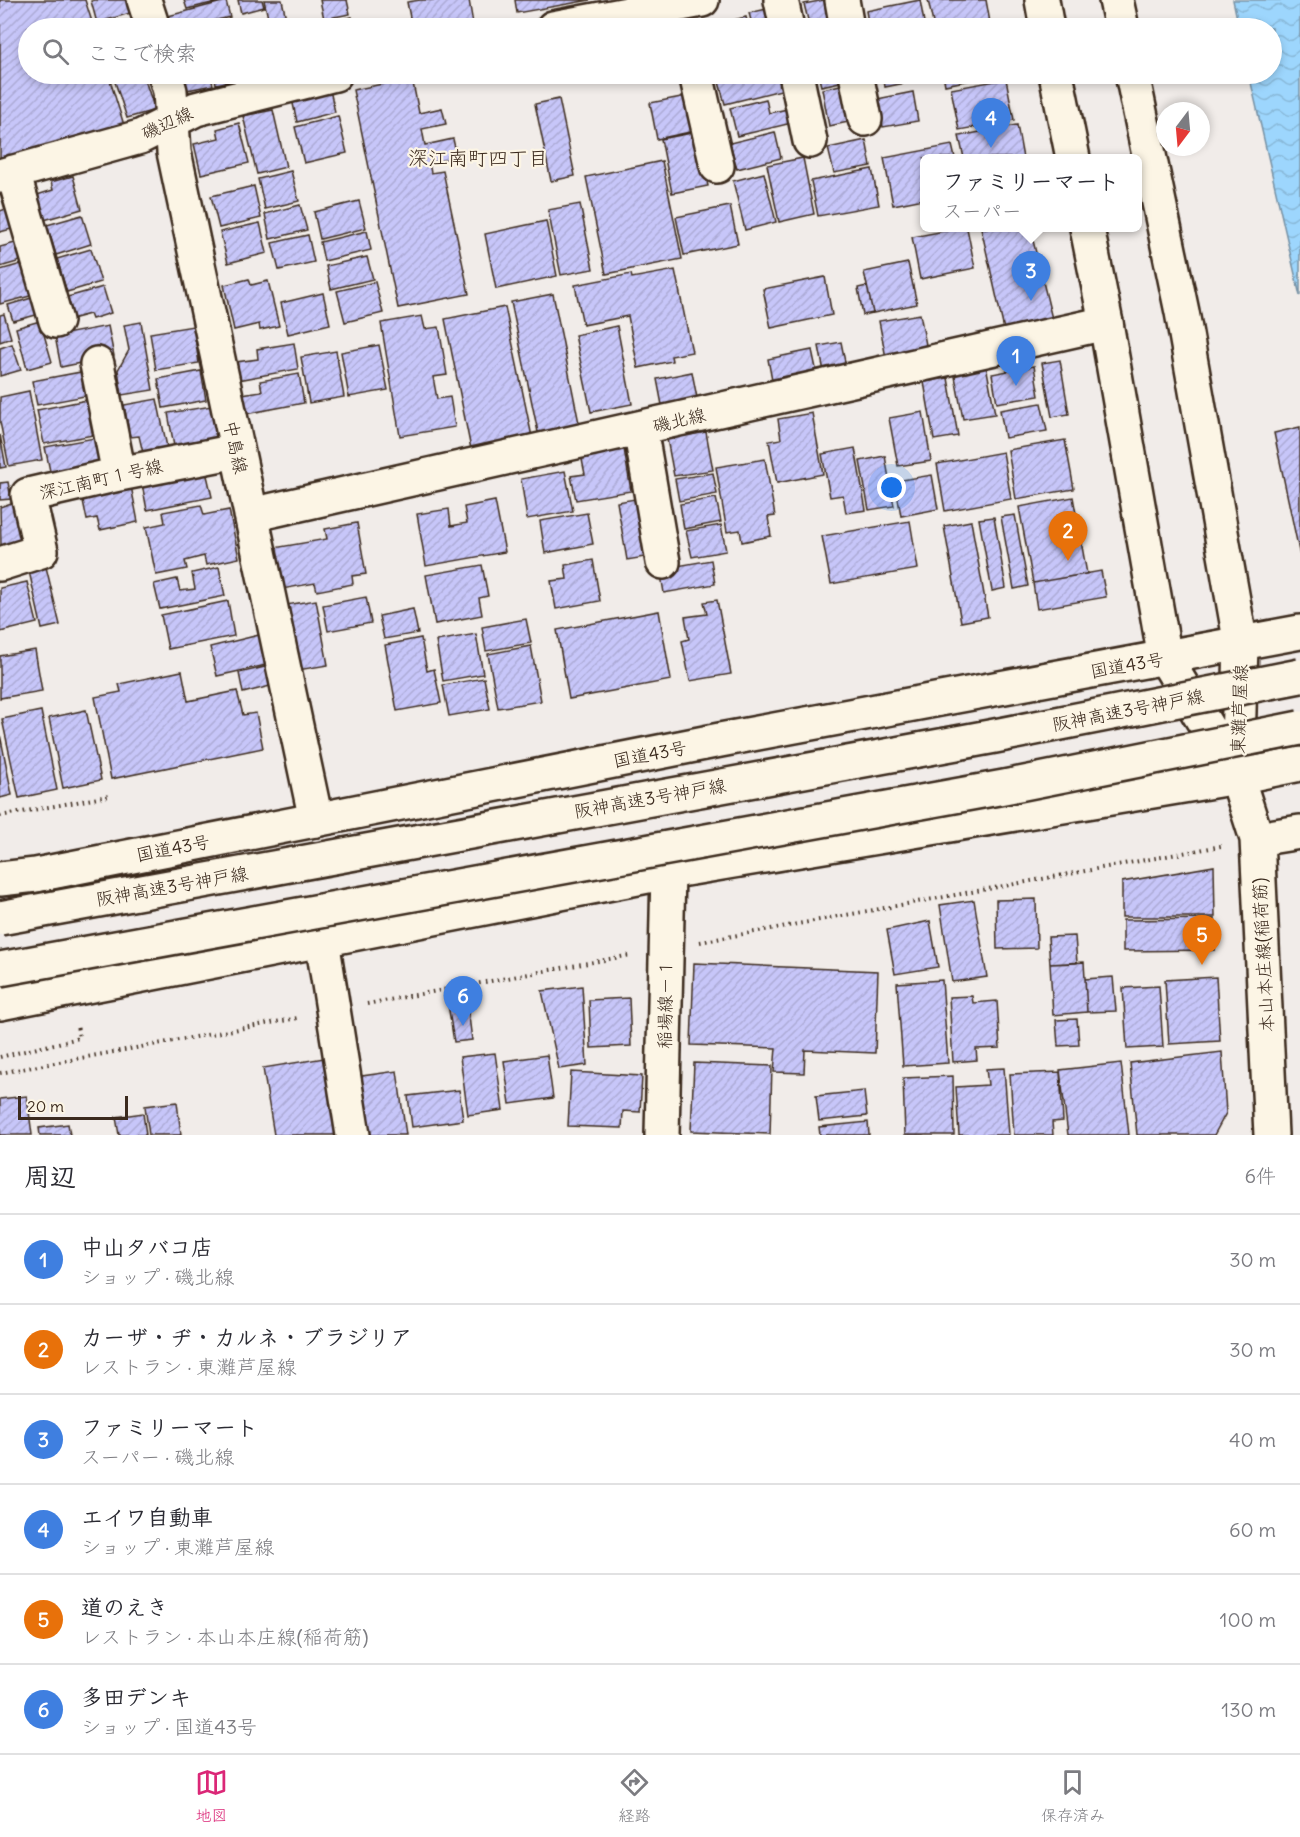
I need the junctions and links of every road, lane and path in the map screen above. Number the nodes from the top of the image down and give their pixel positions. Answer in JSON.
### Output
{"nodes":[{"id":1,"x":144,"y":0,"type":"edge"},
{"id":2,"x":781,"y":0,"type":"edge"},
{"id":3,"x":842,"y":0,"type":"edge"},
{"id":4,"x":1042,"y":0,"type":"edge"},
{"id":5,"x":1116,"y":0,"type":"edge"},
{"id":6,"x":689,"y":11,"type":"edge"},
{"id":7,"x":150,"y":18,"type":"edge"},
{"id":8,"x":633,"y":18,"type":"edge"},
{"id":9,"x":785,"y":18,"type":"edge"},
{"id":10,"x":846,"y":18,"type":"edge"},
{"id":11,"x":1045,"y":18,"type":"edge"},
{"id":12,"x":1120,"y":18,"type":"edge"},
{"id":13,"x":168,"y":84,"type":"edge"},
{"id":14,"x":295,"y":84,"type":"edge"},
{"id":15,"x":698,"y":84,"type":"edge"},
{"id":16,"x":798,"y":84,"type":"edge"},
{"id":17,"x":858,"y":84,"type":"edge"},
{"id":18,"x":1058,"y":84,"type":"edge"},
{"id":19,"x":1133,"y":84,"type":"edge"},
{"id":20,"x":865,"y":118,"type":"dead end"},
{"id":21,"x":172,"y":122,"type":"junction"},
{"id":22,"x":810,"y":141,"type":"dead end"},
{"id":23,"x":1072,"y":154,"type":"edge"},
{"id":24,"x":717,"y":166,"type":"dead end"},
{"id":25,"x":6,"y":174,"type":"edge"},
{"id":26,"x":1088,"y":232,"type":"edge"},
{"id":27,"x":56,"y":321,"type":"dead end"},
{"id":28,"x":1106,"y":322,"type":"junction"},
{"id":29,"x":97,"y":364,"type":"dead end"},
{"id":30,"x":640,"y":428,"type":"junction"},
{"id":31,"x":237,"y":451,"type":"junction"},
{"id":32,"x":118,"y":474,"type":"junction"},
{"id":33,"x":251,"y":514,"type":"junction"},
{"id":34,"x":663,"y":562,"type":"dead end"},
{"id":35,"x":0,"y":564,"type":"edge"},
{"id":36,"x":1300,"y":632,"type":"edge"},
{"id":37,"x":1241,"y":645,"type":"junction"},
{"id":38,"x":1165,"y":658,"type":"junction"},
{"id":39,"x":1300,"y":676,"type":"edge"},
{"id":40,"x":1300,"y":728,"type":"edge"},
{"id":41,"x":1300,"y":764,"type":"edge"},
{"id":42,"x":1238,"y":777,"type":"junction"},
{"id":43,"x":109,"y":796,"type":"dead end"},
{"id":44,"x":0,"y":816,"type":"edge"},
{"id":45,"x":316,"y":820,"type":"junction"},
{"id":46,"x":1300,"y":832,"type":"edge"},
{"id":47,"x":1257,"y":839,"type":"junction"},
{"id":48,"x":668,"y":872,"type":"junction"},
{"id":49,"x":0,"y":879,"type":"edge"},
{"id":50,"x":0,"y":918,"type":"edge"},
{"id":51,"x":322,"y":940,"type":"junction"},
{"id":52,"x":0,"y":969,"type":"edge"},
{"id":53,"x":0,"y":1004,"type":"edge"},
{"id":54,"x":77,"y":1022,"type":"dead end"},
{"id":55,"x":0,"y":1057,"type":"edge"},
{"id":56,"x":353,"y":1135,"type":"edge"},
{"id":57,"x":662,"y":1135,"type":"edge"},
{"id":58,"x":1271,"y":1135,"type":"edge"}],
"edges":[{"from":1,"to":7,"type":"main road"},
{"from":2,"to":9,"type":"main road"},
{"from":3,"to":10,"type":"main road"},
{"from":4,"to":11,"type":"main road"},
{"from":5,"to":12,"type":"main road"},
{"from":6,"to":8,"type":"main road"},
{"from":13,"to":21,"type":"main road","name":"中島線"},
{"from":14,"to":21,"type":"main road","name":"磯辺線"},
{"from":15,"to":24,"type":"main road"},
{"from":16,"to":22,"type":"main road"},
{"from":17,"to":20,"type":"main road"},
{"from":18,"to":23,"type":"main road"},
{"from":19,"to":37,"type":"main road","name":"東灘芦屋線"},
{"from":21,"to":25,"type":"main road","name":"磯辺線"},
{"from":21,"to":31,"type":"main road","name":"中島線"},
{"from":25,"to":27,"type":"main road"},
{"from":26,"to":28,"type":"main road","name":"東灘芦屋線"},
{"from":28,"to":30,"type":"main road","name":"磯北線"},
{"from":28,"to":38,"type":"main road","name":"東灘芦屋線"},
{"from":29,"to":32,"type":"main road"},
{"from":30,"to":33,"type":"main road","name":"磯北線"},
{"from":30,"to":34,"type":"main road"},
{"from":31,"to":32,"type":"main road","name":"深江南町１号線"},
{"from":31,"to":33,"type":"main road","name":"中島線"},
{"from":32,"to":35,"type":"main road","name":"深江南町１号線"},
{"from":33,"to":45,"type":"main road","name":"中島線"},
{"from":36,"to":37,"type":"main road","name":"国道43号"},
{"from":37,"to":38,"type":"main road","name":"国道43号"},
{"from":37,"to":42,"type":"main road","name":"東灘芦屋線"},
{"from":38,"to":42,"type":"main road","name":"東灘芦屋線"},
{"from":38,"to":45,"type":"main road","name":"国道43号"},
{"from":39,"to":50,"type":"main road","name":"阪神高速3号神戸線","bridge":true},
{"from":40,"to":52,"type":"main road","bridge":true},
{"from":41,"to":42,"type":"main road"},
{"from":42,"to":47,"type":"main road","name":"本山本庄線(稲荷筋)"},
{"from":42,"to":48,"type":"main road"},
{"from":43,"to":44,"type":"path"},
{"from":45,"to":49,"type":"main road","name":"国道43号"},
{"from":46,"to":47,"type":"main road"},
{"from":47,"to":58,"type":"main road","name":"本山本庄線(稲荷筋)"},
{"from":48,"to":51,"type":"main road"},
{"from":48,"to":57,"type":"main road","name":"稲場線－１"},
{"from":51,"to":53,"type":"main road"},
{"from":51,"to":56,"type":"main road"},
{"from":54,"to":55,"type":"path"}]}
